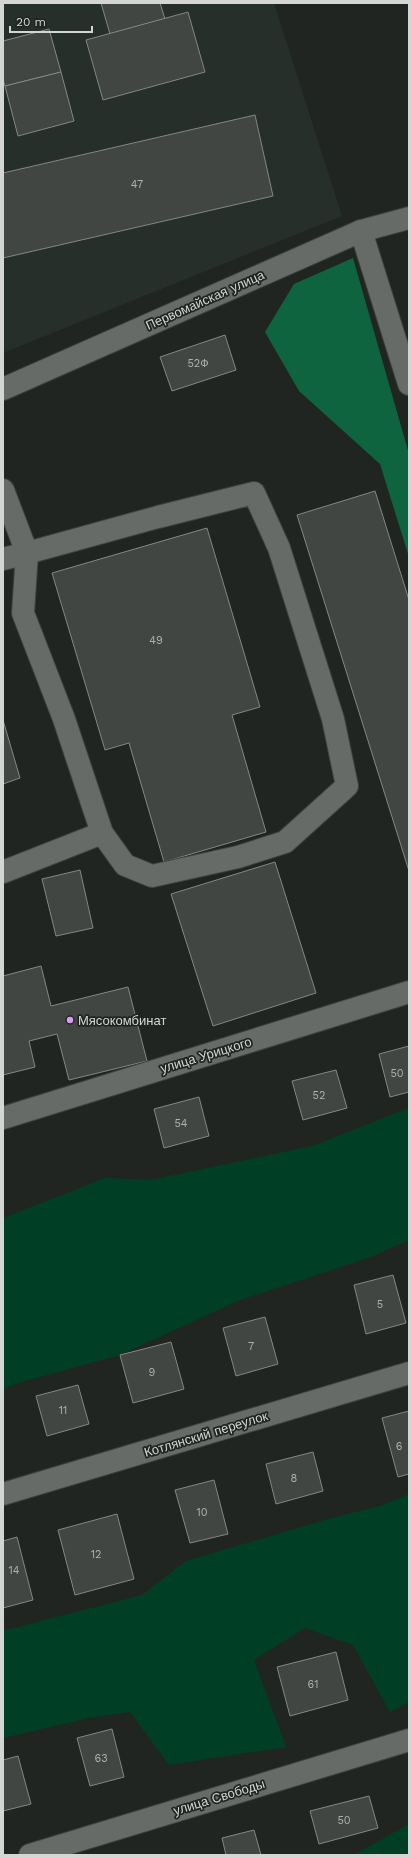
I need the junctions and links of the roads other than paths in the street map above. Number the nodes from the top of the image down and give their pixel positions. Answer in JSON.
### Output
{"nodes":[{"id":1,"x":409,"y":218,"type":"edge"},
{"id":2,"x":361,"y":231,"type":"junction"},
{"id":3,"x":409,"y":384,"type":"edge"},
{"id":4,"x":3,"y":389,"type":"edge"},
{"id":5,"x":3,"y":490,"type":"edge"},
{"id":6,"x":27,"y":553,"type":"junction"},
{"id":7,"x":3,"y":559,"type":"edge"},
{"id":8,"x":102,"y":833,"type":"junction"},
{"id":9,"x":3,"y":872,"type":"edge"},
{"id":10,"x":409,"y":992,"type":"edge"},
{"id":11,"x":3,"y":1118,"type":"edge"},
{"id":12,"x":409,"y":1373,"type":"edge"},
{"id":13,"x":3,"y":1494,"type":"edge"},
{"id":14,"x":409,"y":1740,"type":"edge"},
{"id":15,"x":30,"y":1855,"type":"edge"}],
"edges":[{"from":1,"to":2,"type":"street","name":"Первомайская улица"},
{"from":2,"to":3,"type":"street"},
{"from":2,"to":4,"type":"street","name":"Первомайская улица"},
{"from":5,"to":6,"type":"street"},
{"from":6,"to":7,"type":"street"},
{"from":6,"to":8,"type":"street"},
{"from":6,"to":8,"type":"street"},
{"from":8,"to":9,"type":"street"},
{"from":10,"to":11,"type":"street","name":"улица Урицкого"},
{"from":12,"to":13,"type":"street","name":"Котлянский переулок"},
{"from":14,"to":15,"type":"street","name":"улица Свободы"}]}
